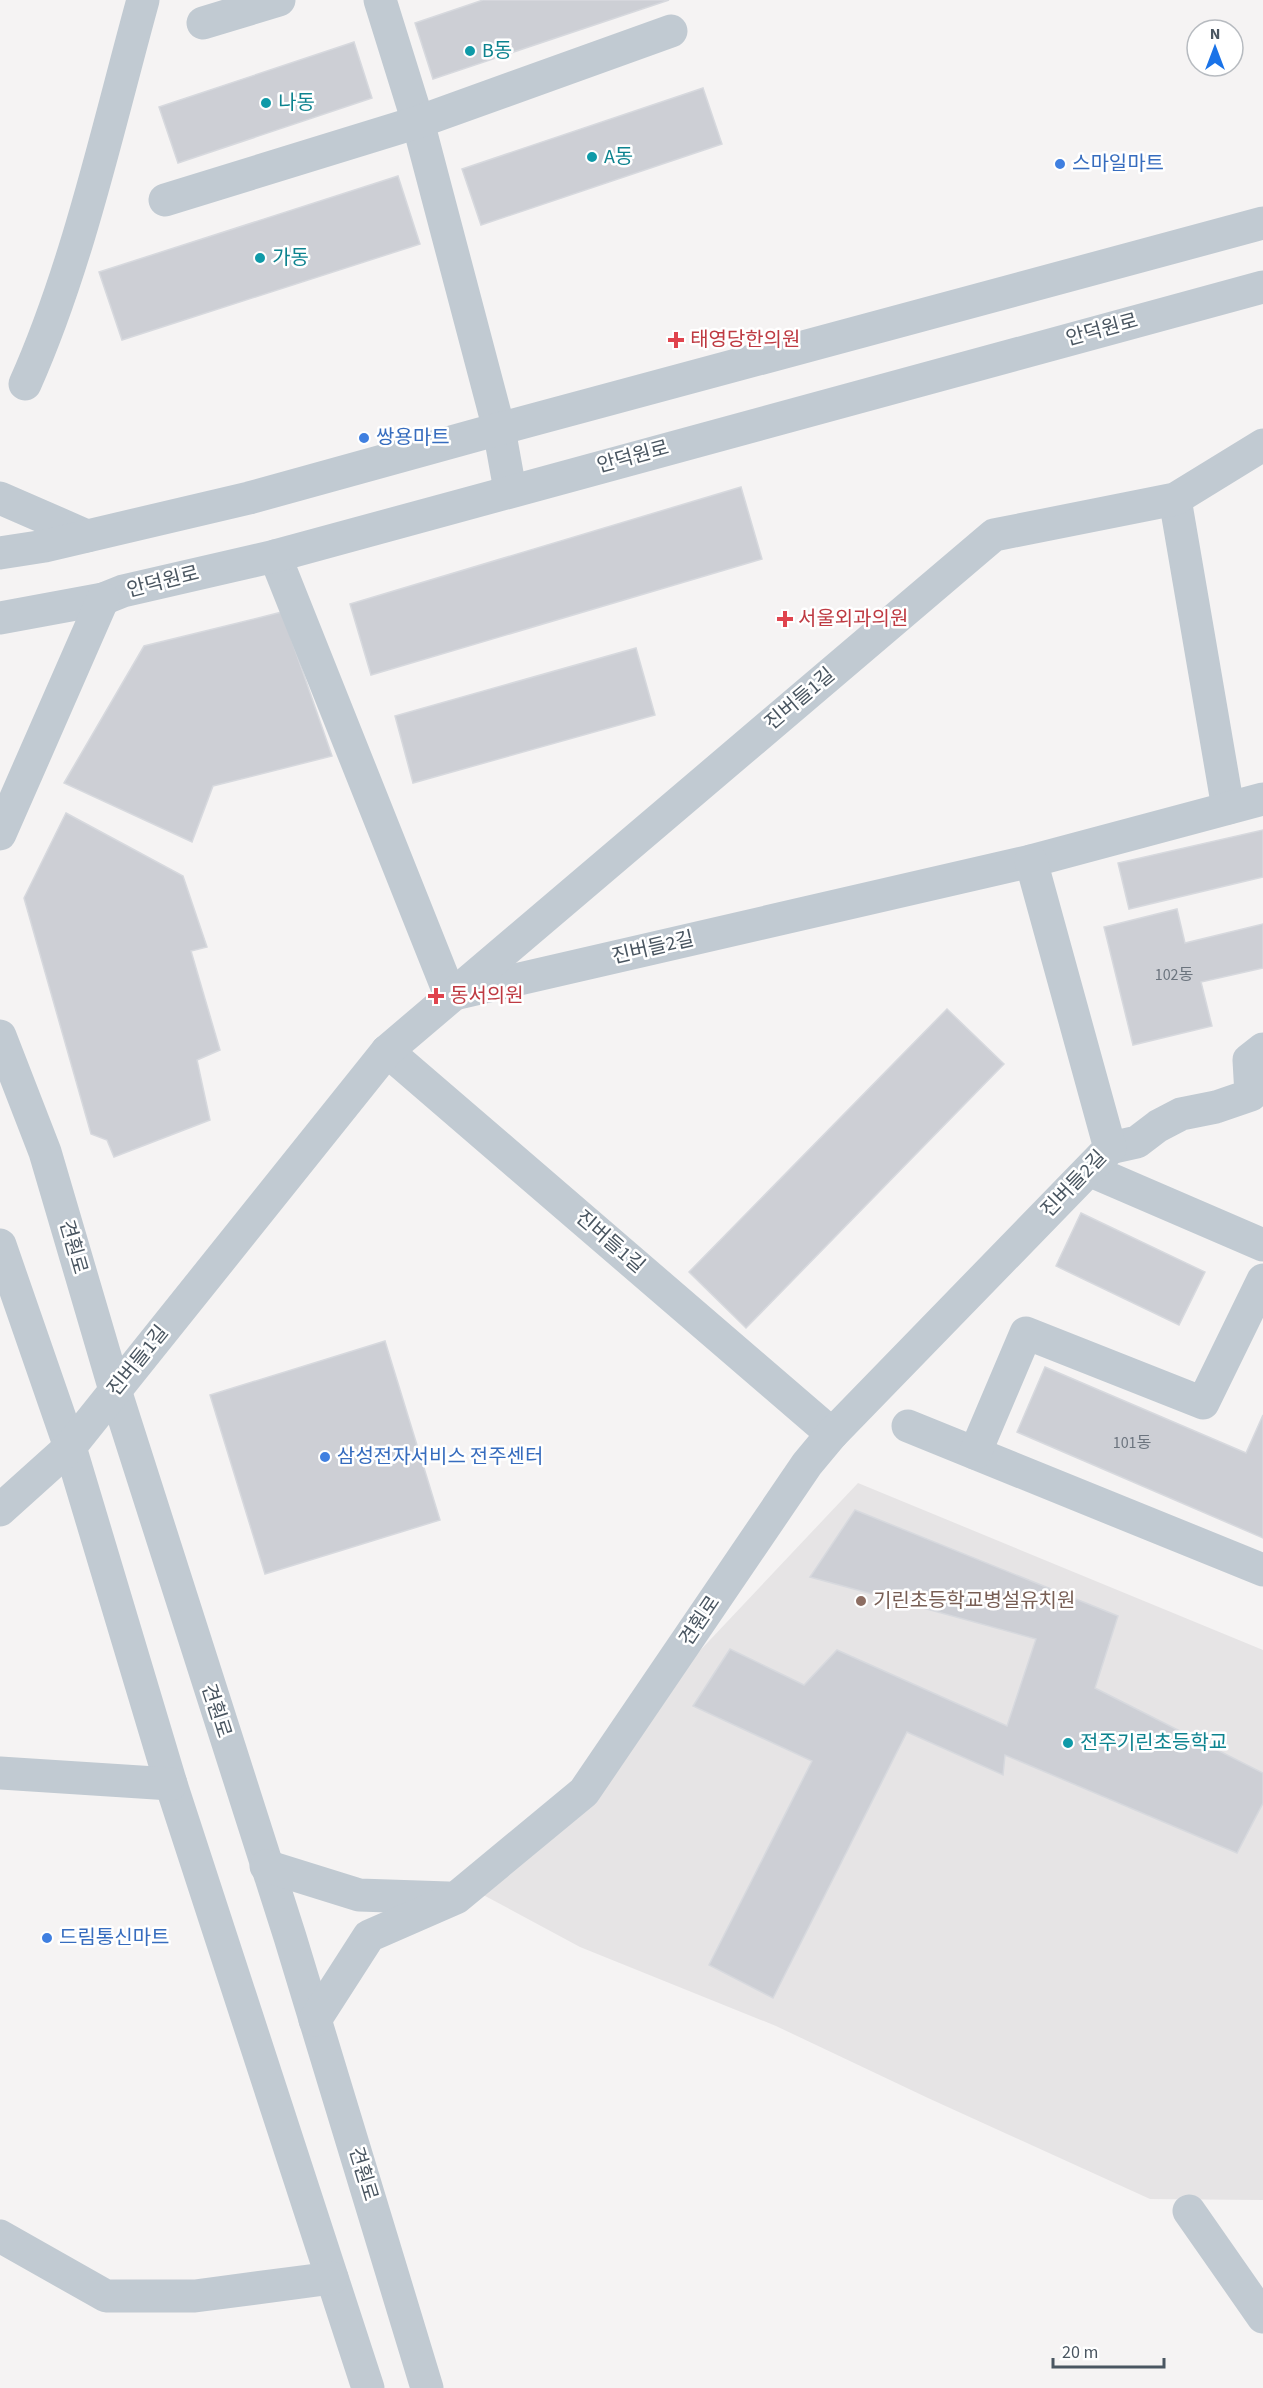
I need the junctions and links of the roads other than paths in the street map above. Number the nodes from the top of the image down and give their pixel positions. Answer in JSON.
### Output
{"nodes":[{"id":1,"x":143,"y":0,"type":"edge"},
{"id":2,"x":279,"y":0,"type":"edge"},
{"id":3,"x":380,"y":0,"type":"edge"},
{"id":4,"x":203,"y":22,"type":"dead end"},
{"id":5,"x":671,"y":31,"type":"dead end"},
{"id":6,"x":418,"y":122,"type":"junction"},
{"id":7,"x":165,"y":200,"type":"dead end"},
{"id":8,"x":1263,"y":223,"type":"edge"},
{"id":9,"x":1263,"y":286,"type":"edge"},
{"id":10,"x":25,"y":384,"type":"dead end"},
{"id":11,"x":498,"y":429,"type":"junction"},
{"id":12,"x":1263,"y":445,"type":"edge"},
{"id":13,"x":510,"y":490,"type":"junction"},
{"id":14,"x":0,"y":498,"type":"edge"},
{"id":15,"x":1175,"y":499,"type":"junction"},
{"id":16,"x":87,"y":536,"type":"junction"},
{"id":17,"x":0,"y":552,"type":"edge"},
{"id":18,"x":276,"y":556,"type":"junction"},
{"id":19,"x":103,"y":599,"type":"junction"},
{"id":20,"x":0,"y":618,"type":"edge"},
{"id":21,"x":1263,"y":799,"type":"edge"},
{"id":22,"x":1228,"y":808,"type":"junction"},
{"id":23,"x":0,"y":834,"type":"edge"},
{"id":24,"x":1031,"y":861,"type":"junction"},
{"id":25,"x":450,"y":995,"type":"junction"},
{"id":26,"x":0,"y":1036,"type":"edge"},
{"id":27,"x":1263,"y":1049,"type":"edge"},
{"id":28,"x":387,"y":1051,"type":"junction"},
{"id":29,"x":1100,"y":1159,"type":"junction"},
{"id":30,"x":0,"y":1245,"type":"edge"},
{"id":31,"x":1263,"y":1245,"type":"edge"},
{"id":32,"x":1263,"y":1280,"type":"edge"},
{"id":33,"x":114,"y":1390,"type":"junction"},
{"id":34,"x":908,"y":1425,"type":"dead end"},
{"id":35,"x":832,"y":1434,"type":"junction"},
{"id":36,"x":70,"y":1447,"type":"junction"},
{"id":37,"x":975,"y":1453,"type":"junction"},
{"id":38,"x":0,"y":1510,"type":"edge"},
{"id":39,"x":1263,"y":1570,"type":"edge"},
{"id":40,"x":0,"y":1773,"type":"edge"},
{"id":41,"x":171,"y":1784,"type":"junction"},
{"id":42,"x":266,"y":1866,"type":"junction"},
{"id":43,"x":366,"y":1895,"type":"junction"},
{"id":44,"x":456,"y":1898,"type":"junction"},
{"id":45,"x":377,"y":1932,"type":"junction"},
{"id":46,"x":315,"y":2020,"type":"junction"},
{"id":47,"x":1189,"y":2211,"type":"dead end"},
{"id":48,"x":0,"y":2236,"type":"edge"},
{"id":49,"x":332,"y":2278,"type":"junction"},
{"id":50,"x":1263,"y":2317,"type":"edge"},
{"id":51,"x":368,"y":2388,"type":"edge"},
{"id":52,"x":427,"y":2388,"type":"edge"}],
"edges":[{"from":1,"to":10,"type":"street"},
{"from":2,"to":4,"type":"street"},
{"from":3,"to":6,"type":"street"},
{"from":5,"to":6,"type":"street"},
{"from":6,"to":7,"type":"street"},
{"from":6,"to":11,"type":"street"},
{"from":8,"to":11,"type":"street"},
{"from":9,"to":13,"type":"street","name":"안덕원로"},
{"from":11,"to":13,"type":"street"},
{"from":11,"to":16,"type":"street"},
{"from":12,"to":15,"type":"street","name":"진버들1길"},
{"from":13,"to":18,"type":"street","name":"안덕원로"},
{"from":14,"to":16,"type":"street"},
{"from":15,"to":22,"type":"street"},
{"from":15,"to":25,"type":"street","name":"진버들1길"},
{"from":16,"to":17,"type":"street"},
{"from":18,"to":19,"type":"street","name":"안덕원로"},
{"from":18,"to":25,"type":"street"},
{"from":19,"to":20,"type":"street","name":"안덕원로"},
{"from":19,"to":23,"type":"street"},
{"from":21,"to":22,"type":"street","name":"진버들2길"},
{"from":22,"to":24,"type":"street","name":"진버들2길"},
{"from":24,"to":25,"type":"street","name":"진버들2길"},
{"from":24,"to":29,"type":"street","name":"진버들2길"},
{"from":25,"to":28,"type":"street","name":"진버들1길"},
{"from":26,"to":33,"type":"street","name":"견훤로"},
{"from":27,"to":29,"type":"street"},
{"from":28,"to":33,"type":"street","name":"진버들1길"},
{"from":28,"to":35,"type":"street","name":"진버들1길"},
{"from":29,"to":31,"type":"street"},
{"from":29,"to":35,"type":"street","name":"진버들2길"},
{"from":30,"to":36,"type":"street"},
{"from":32,"to":37,"type":"street"},
{"from":33,"to":36,"type":"street","name":"진버들1길"},
{"from":33,"to":42,"type":"street","name":"견훤로"},
{"from":34,"to":37,"type":"street"},
{"from":35,"to":44,"type":"street","name":"견훤로"},
{"from":36,"to":38,"type":"street","name":"진버들1길"},
{"from":36,"to":41,"type":"street"},
{"from":37,"to":39,"type":"street"},
{"from":40,"to":41,"type":"street"},
{"from":41,"to":49,"type":"street"},
{"from":42,"to":43,"type":"street"},
{"from":42,"to":46,"type":"street","name":"견훤로"},
{"from":43,"to":44,"type":"street"},
{"from":43,"to":45,"type":"street"},
{"from":44,"to":45,"type":"street","name":"견훤로"},
{"from":45,"to":46,"type":"street"},
{"from":46,"to":52,"type":"street","name":"견훤로"},
{"from":47,"to":50,"type":"street"},
{"from":48,"to":49,"type":"street"},
{"from":49,"to":51,"type":"street"}]}
